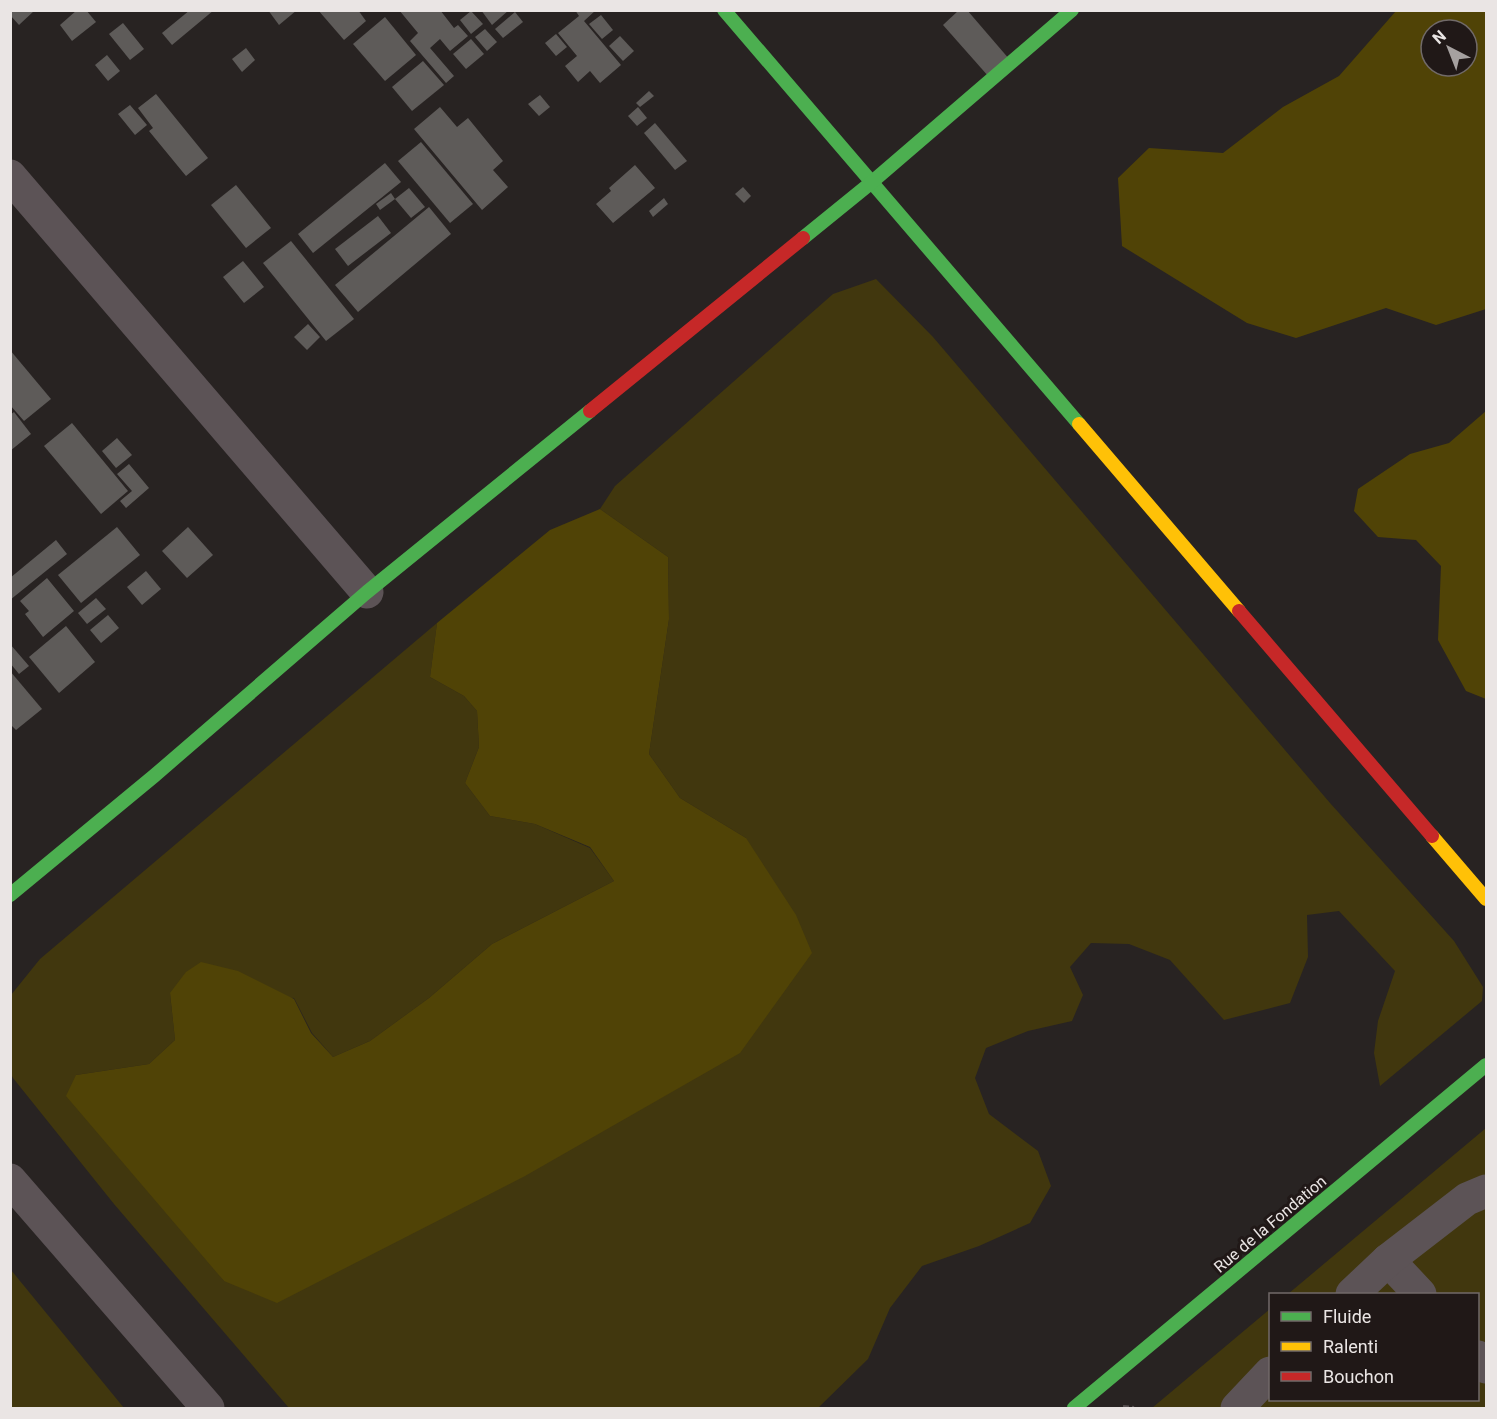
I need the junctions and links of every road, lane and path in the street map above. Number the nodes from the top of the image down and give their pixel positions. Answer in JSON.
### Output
{"nodes":[{"id":1,"x":723,"y":10,"type":"edge"},
{"id":2,"x":1072,"y":10,"type":"edge"},
{"id":3,"x":10,"y":176,"type":"edge"},
{"id":4,"x":872,"y":182,"type":"junction"},
{"id":5,"x":367,"y":592,"type":"junction"},
{"id":6,"x":10,"y":895,"type":"edge"},
{"id":7,"x":1486,"y":899,"type":"edge"},
{"id":8,"x":1486,"y":1065,"type":"edge"},
{"id":9,"x":10,"y":1180,"type":"edge"},
{"id":10,"x":1486,"y":1191,"type":"edge"},
{"id":11,"x":1388,"y":1260,"type":"junction"},
{"id":12,"x":1353,"y":1293,"type":"edge"},
{"id":13,"x":1419,"y":1293,"type":"edge"},
{"id":14,"x":1269,"y":1374,"type":"edge"},
{"id":15,"x":208,"y":1408,"type":"edge"},
{"id":16,"x":1074,"y":1408,"type":"edge"},
{"id":17,"x":1237,"y":1408,"type":"edge"}],
"edges":[{"from":1,"to":4,"type":"street"},
{"from":2,"to":4,"type":"street"},
{"from":3,"to":5,"type":"street"},
{"from":4,"to":5,"type":"street"},
{"from":4,"to":7,"type":"street"},
{"from":5,"to":6,"type":"street"},
{"from":8,"to":16,"type":"street","name":"Rue de la Fondation"},
{"from":9,"to":15,"type":"street"},
{"from":10,"to":11,"type":"street"},
{"from":11,"to":12,"type":"street"},
{"from":11,"to":13,"type":"street"},
{"from":14,"to":17,"type":"street"}]}
